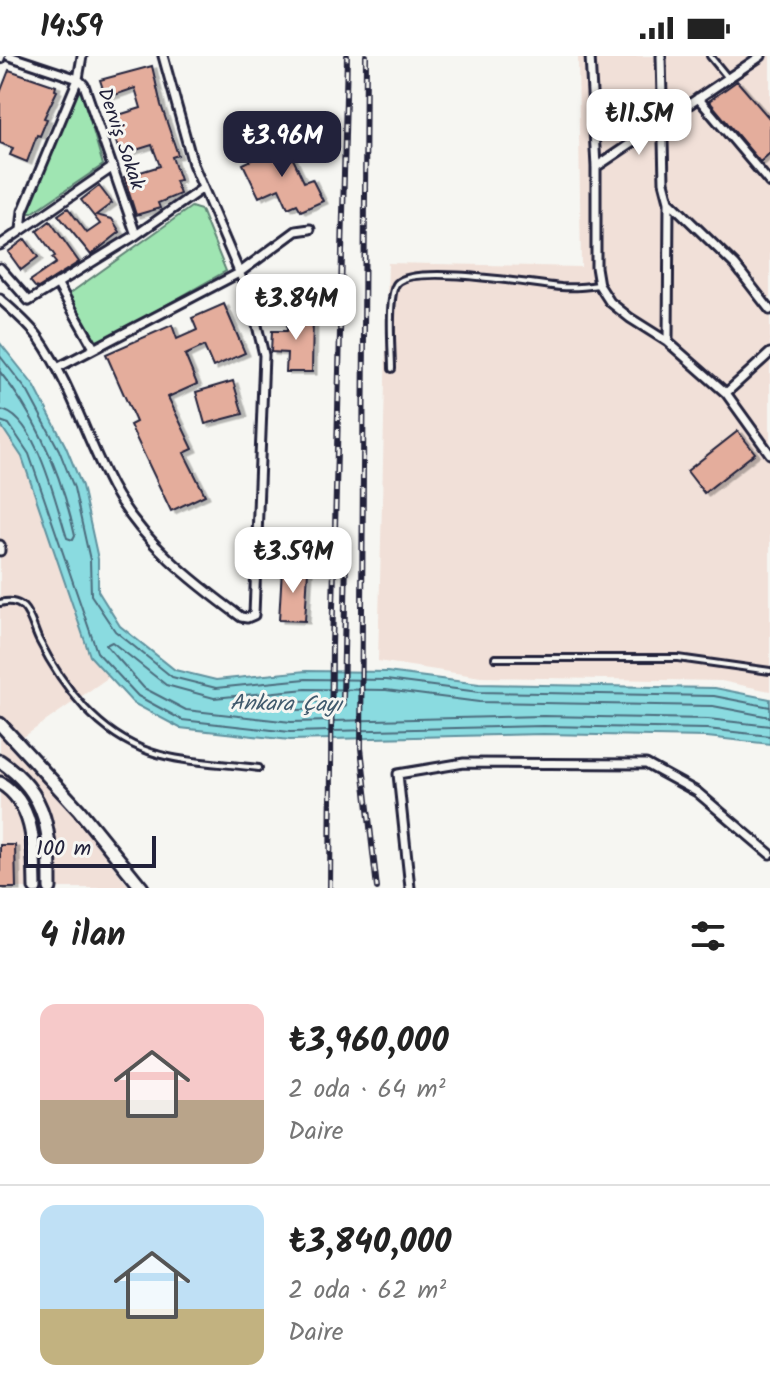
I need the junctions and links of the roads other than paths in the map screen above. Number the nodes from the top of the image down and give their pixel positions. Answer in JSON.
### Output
{"nodes":[{"id":1,"x":9,"y":56,"type":"edge"},
{"id":2,"x":82,"y":56,"type":"edge"},
{"id":3,"x":163,"y":56,"type":"edge"},
{"id":4,"x":590,"y":56,"type":"edge"},
{"id":5,"x":661,"y":56,"type":"edge"},
{"id":6,"x":710,"y":56,"type":"edge"},
{"id":7,"x":761,"y":56,"type":"edge"},
{"id":8,"x":728,"y":78,"type":"junction"},
{"id":9,"x":78,"y":79,"type":"junction"},
{"id":10,"x":698,"y":98,"type":"junction"},
{"id":11,"x":664,"y":120,"type":"junction"},
{"id":12,"x":113,"y":167,"type":"junction"},
{"id":13,"x":596,"y":167,"type":"junction"},
{"id":14,"x":770,"y":183,"type":"edge"},
{"id":15,"x":203,"y":188,"type":"junction"},
{"id":16,"x":669,"y":201,"type":"junction"},
{"id":17,"x":310,"y":229,"type":"dead end"},
{"id":18,"x":21,"y":230,"type":"junction"},
{"id":19,"x":136,"y":235,"type":"junction"},
{"id":20,"x":0,"y":245,"type":"edge"},
{"id":21,"x":0,"y":268,"type":"edge"},
{"id":22,"x":239,"y":273,"type":"junction"},
{"id":23,"x":57,"y":283,"type":"junction"},
{"id":24,"x":599,"y":285,"type":"junction"},
{"id":25,"x":0,"y":299,"type":"edge"},
{"id":26,"x":770,"y":310,"type":"edge"},
{"id":27,"x":668,"y":342,"type":"junction"},
{"id":28,"x":94,"y":348,"type":"junction"},
{"id":29,"x":770,"y":353,"type":"edge"},
{"id":30,"x":57,"y":368,"type":"junction"},
{"id":31,"x":392,"y":369,"type":"dead end"},
{"id":32,"x":726,"y":393,"type":"junction"},
{"id":33,"x":770,"y":454,"type":"edge"},
{"id":34,"x":0,"y":603,"type":"edge"},
{"id":35,"x":495,"y":658,"type":"dead end"},
{"id":36,"x":770,"y":671,"type":"edge"},
{"id":37,"x":0,"y":724,"type":"edge"},
{"id":38,"x":0,"y":761,"type":"edge"},
{"id":39,"x":259,"y":768,"type":"dead end"},
{"id":40,"x":0,"y":783,"type":"edge"},
{"id":41,"x":770,"y":854,"type":"edge"},
{"id":42,"x":35,"y":888,"type":"edge"},
{"id":43,"x":50,"y":888,"type":"edge"},
{"id":44,"x":142,"y":888,"type":"edge"},
{"id":45,"x":410,"y":888,"type":"edge"}],
"edges":[{"from":1,"to":9,"type":"street","name":"Derviş Sokak"},
{"from":2,"to":9,"type":"street"},
{"from":3,"to":15,"type":"street"},
{"from":4,"to":13,"type":"street"},
{"from":5,"to":11,"type":"street"},
{"from":6,"to":8,"type":"lane"},
{"from":7,"to":8,"type":"street"},
{"from":8,"to":10,"type":"street"},
{"from":9,"to":12,"type":"street","name":"Derviş Sokak"},
{"from":9,"to":18,"type":"street"},
{"from":10,"to":11,"type":"street"},
{"from":10,"to":14,"type":"street"},
{"from":11,"to":13,"type":"street"},
{"from":11,"to":16,"type":"street"},
{"from":12,"to":18,"type":"street"},
{"from":12,"to":19,"type":"street","name":"Derviş Sokak"},
{"from":13,"to":24,"type":"street"},
{"from":15,"to":19,"type":"street"},
{"from":15,"to":22,"type":"street"},
{"from":16,"to":26,"type":"street"},
{"from":16,"to":27,"type":"street"},
{"from":17,"to":22,"type":"street"},
{"from":18,"to":20,"type":"street"},
{"from":19,"to":23,"type":"street"},
{"from":21,"to":23,"type":"street"},
{"from":22,"to":28,"type":"street"},
{"from":22,"to":30,"type":"street"},
{"from":23,"to":28,"type":"street"},
{"from":24,"to":27,"type":"street"},
{"from":24,"to":31,"type":"lane"},
{"from":25,"to":30,"type":"street"},
{"from":27,"to":32,"type":"street"},
{"from":28,"to":30,"type":"street"},
{"from":29,"to":32,"type":"street"},
{"from":32,"to":33,"type":"street"},
{"from":34,"to":39,"type":"lane"},
{"from":35,"to":36,"type":"lane"},
{"from":37,"to":44,"type":"street"},
{"from":38,"to":43,"type":"street"},
{"from":40,"to":42,"type":"street"},
{"from":41,"to":45,"type":"street"}]}
